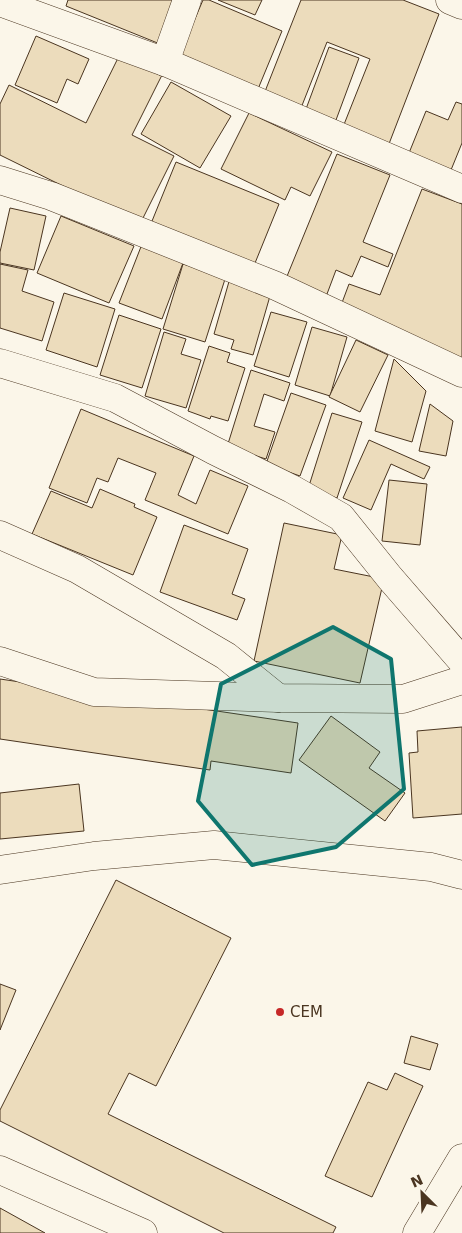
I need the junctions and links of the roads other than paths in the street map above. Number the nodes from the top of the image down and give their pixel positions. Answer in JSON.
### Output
{"nodes":[{"id":1,"x":187,"y":0,"type":"edge"},
{"id":2,"x":450,"y":0,"type":"edge"},
{"id":3,"x":0,"y":2,"type":"edge"},
{"id":4,"x":462,"y":5,"type":"edge"},
{"id":5,"x":165,"y":62,"type":"junction"},
{"id":6,"x":0,"y":180,"type":"edge"},
{"id":7,"x":462,"y":189,"type":"edge"},
{"id":8,"x":0,"y":363,"type":"edge"},
{"id":9,"x":462,"y":373,"type":"edge"},
{"id":10,"x":0,"y":535,"type":"edge"},
{"id":11,"x":0,"y":661,"type":"edge"},
{"id":12,"x":462,"y":661,"type":"edge"},
{"id":13,"x":462,"y":680,"type":"edge"},
{"id":14,"x":278,"y":698,"type":"junction"},
{"id":15,"x":0,"y":870,"type":"edge"},
{"id":16,"x":462,"y":876,"type":"edge"},
{"id":17,"x":462,"y":1158,"type":"edge"},
{"id":18,"x":0,"y":1170,"type":"edge"},
{"id":19,"x":144,"y":1233,"type":"edge"},
{"id":20,"x":417,"y":1233,"type":"edge"}],
"edges":[{"from":1,"to":5,"type":"street"},
{"from":2,"to":4,"type":"street"},
{"from":3,"to":5,"type":"street"},
{"from":5,"to":7,"type":"street"},
{"from":6,"to":9,"type":"street"},
{"from":8,"to":12,"type":"street"},
{"from":10,"to":14,"type":"street"},
{"from":11,"to":14,"type":"street"},
{"from":13,"to":14,"type":"street"},
{"from":15,"to":16,"type":"street"},
{"from":17,"to":20,"type":"street"},
{"from":18,"to":19,"type":"street"}]}
